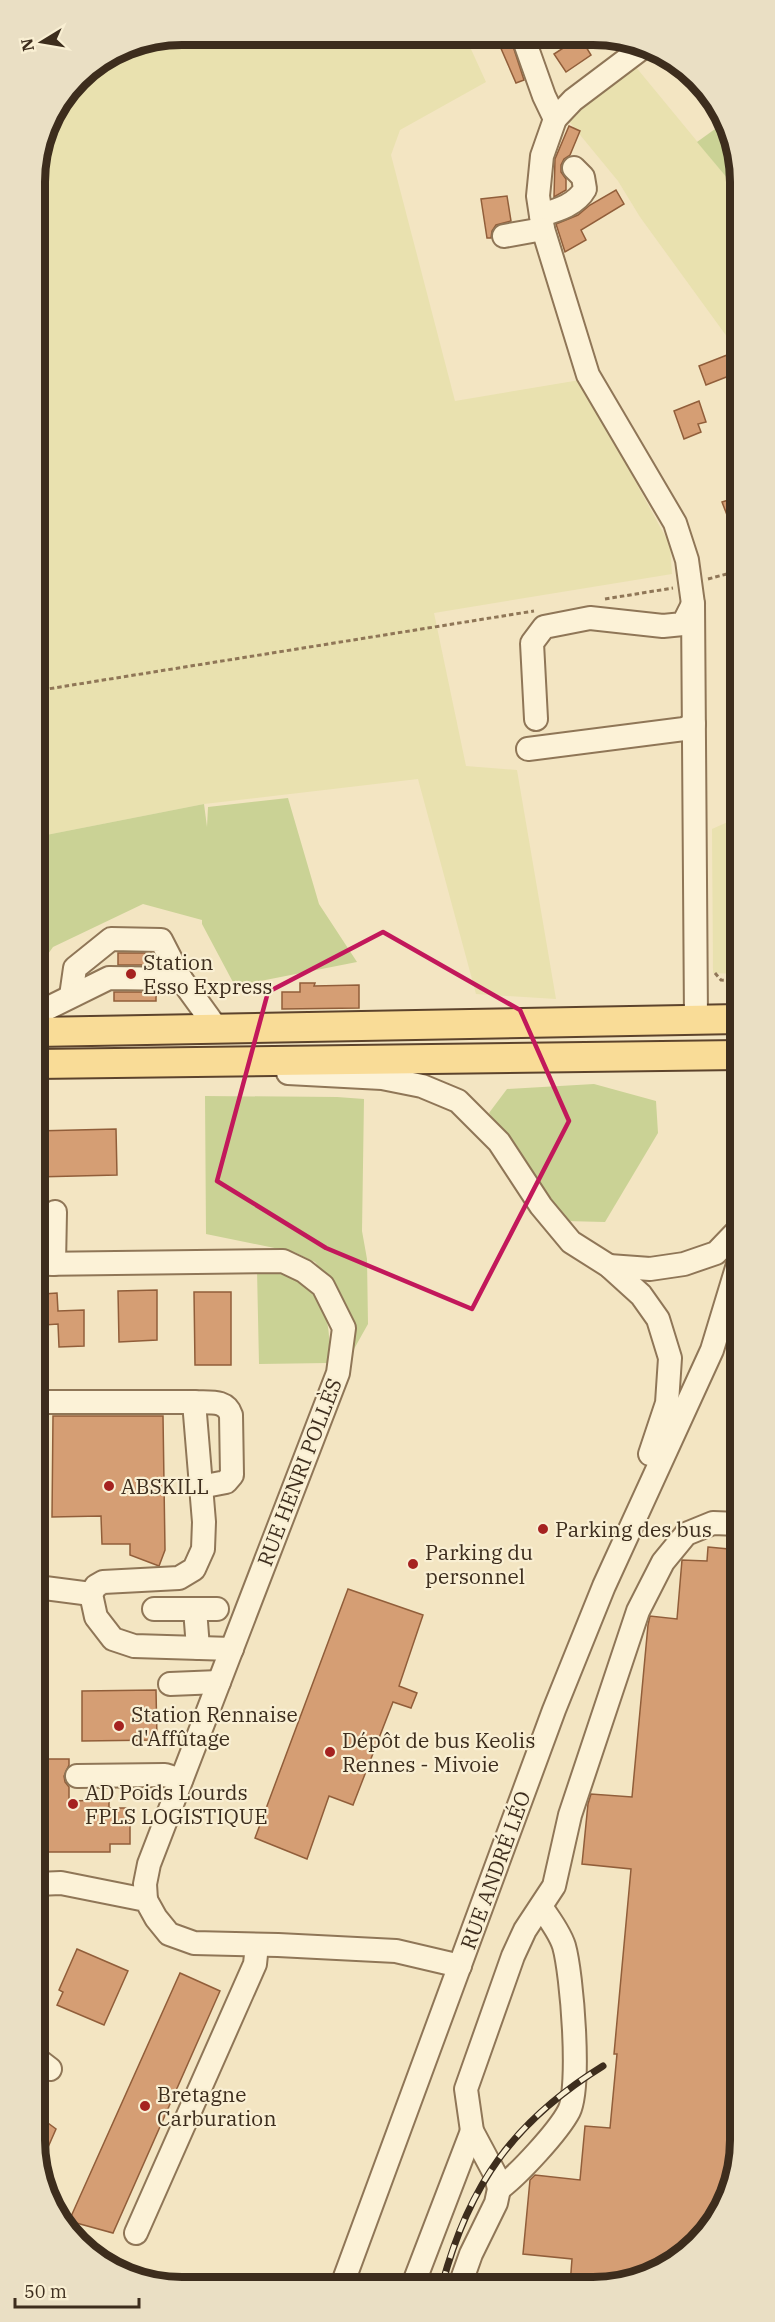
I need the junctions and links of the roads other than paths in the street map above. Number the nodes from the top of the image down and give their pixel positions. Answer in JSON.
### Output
{"nodes":[{"id":1,"x":526,"y":45,"type":"edge"},
{"id":2,"x":629,"y":50,"type":"edge"},
{"id":3,"x":555,"y":119,"type":"junction"},
{"id":4,"x":574,"y":168,"type":"dead end"},
{"id":5,"x":542,"y":222,"type":"junction"},
{"id":6,"x":504,"y":236,"type":"dead end"},
{"id":7,"x":686,"y":592,"type":"junction"},
{"id":8,"x":536,"y":719,"type":"dead end"},
{"id":9,"x":694,"y":724,"type":"junction"},
{"id":10,"x":528,"y":749,"type":"dead end"},
{"id":11,"x":181,"y":979,"type":"junction"},
{"id":12,"x":71,"y":996,"type":"junction"},
{"id":13,"x":45,"y":1009,"type":"edge"},
{"id":14,"x":696,"y":1019,"type":"junction"},
{"id":15,"x":730,"y":1019,"type":"edge"},
{"id":16,"x":218,"y":1030,"type":"junction"},
{"id":17,"x":45,"y":1032,"type":"edge"},
{"id":18,"x":730,"y":1055,"type":"edge"},
{"id":19,"x":242,"y":1061,"type":"junction"},
{"id":20,"x":45,"y":1064,"type":"edge"},
{"id":21,"x":55,"y":1212,"type":"dead end"},
{"id":22,"x":730,"y":1238,"type":"edge"},
{"id":23,"x":45,"y":1264,"type":"edge"},
{"id":24,"x":609,"y":1266,"type":"junction"},
{"id":25,"x":730,"y":1291,"type":"edge"},
{"id":26,"x":45,"y":1402,"type":"edge"},
{"id":27,"x":194,"y":1402,"type":"junction"},
{"id":28,"x":200,"y":1487,"type":"junction"},
{"id":29,"x":644,"y":1497,"type":"junction"},
{"id":30,"x":730,"y":1524,"type":"edge"},
{"id":31,"x":45,"y":1588,"type":"edge"},
{"id":32,"x":91,"y":1594,"type":"junction"},
{"id":33,"x":154,"y":1609,"type":"dead end"},
{"id":34,"x":198,"y":1648,"type":"junction"},
{"id":35,"x":232,"y":1649,"type":"junction"},
{"id":36,"x":219,"y":1682,"type":"junction"},
{"id":37,"x":170,"y":1684,"type":"dead end"},
{"id":38,"x":77,"y":1776,"type":"dead end"},
{"id":39,"x":181,"y":1780,"type":"junction"},
{"id":40,"x":45,"y":1884,"type":"edge"},
{"id":41,"x":146,"y":1900,"type":"junction"},
{"id":42,"x":541,"y":1907,"type":"junction"},
{"id":43,"x":257,"y":1945,"type":"junction"},
{"id":44,"x":459,"y":1966,"type":"junction"},
{"id":45,"x":472,"y":2131,"type":"junction"},
{"id":46,"x":499,"y":2189,"type":"junction"},
{"id":47,"x":136,"y":2233,"type":"dead end"},
{"id":48,"x":345,"y":2277,"type":"edge"},
{"id":49,"x":416,"y":2277,"type":"edge"},
{"id":50,"x":463,"y":2277,"type":"edge"}],
"edges":[{"from":1,"to":3,"type":"street"},
{"from":2,"to":3,"type":"street"},
{"from":3,"to":5,"type":"street"},
{"from":4,"to":5,"type":"street"},
{"from":5,"to":6,"type":"street"},
{"from":5,"to":7,"type":"street"},
{"from":7,"to":8,"type":"street"},
{"from":7,"to":9,"type":"street"},
{"from":9,"to":10,"type":"street"},
{"from":9,"to":14,"type":"street"},
{"from":11,"to":12,"type":"street"},
{"from":11,"to":12,"type":"street"},
{"from":11,"to":16,"type":"street"},
{"from":12,"to":13,"type":"street"},
{"from":14,"to":15,"type":"main road"},
{"from":14,"to":16,"type":"main road"},
{"from":16,"to":17,"type":"main road"},
{"from":18,"to":19,"type":"main road"},
{"from":19,"to":20,"type":"main road"},
{"from":19,"to":24,"type":"street"},
{"from":21,"to":23,"type":"street"},
{"from":22,"to":24,"type":"street"},
{"from":23,"to":35,"type":"street","name":"RUE HENRI POLLÈS"},
{"from":24,"to":29,"type":"street"},
{"from":25,"to":29,"type":"street","name":"RUE ANDRÉ LÉO"},
{"from":26,"to":27,"type":"street"},
{"from":27,"to":28,"type":"street"},
{"from":27,"to":28,"type":"street"},
{"from":28,"to":32,"type":"street"},
{"from":29,"to":44,"type":"street","name":"RUE ANDRÉ LÉO"},
{"from":30,"to":42,"type":"street"},
{"from":31,"to":32,"type":"street"},
{"from":32,"to":34,"type":"street"},
{"from":33,"to":34,"type":"street"},
{"from":34,"to":35,"type":"street"},
{"from":35,"to":36,"type":"street","name":"RUE HENRI POLLÈS"},
{"from":36,"to":37,"type":"street"},
{"from":36,"to":39,"type":"street","name":"RUE HENRI POLLÈS"},
{"from":38,"to":39,"type":"street"},
{"from":39,"to":41,"type":"street","name":"RUE HENRI POLLÈS"},
{"from":40,"to":41,"type":"street"},
{"from":41,"to":43,"type":"street"},
{"from":42,"to":45,"type":"street"},
{"from":42,"to":46,"type":"street"},
{"from":43,"to":44,"type":"street"},
{"from":43,"to":47,"type":"street"},
{"from":44,"to":48,"type":"street","name":"RUE ANDRÉ LÉO"},
{"from":45,"to":46,"type":"street"},
{"from":45,"to":49,"type":"street"},
{"from":46,"to":50,"type":"street"}]}
